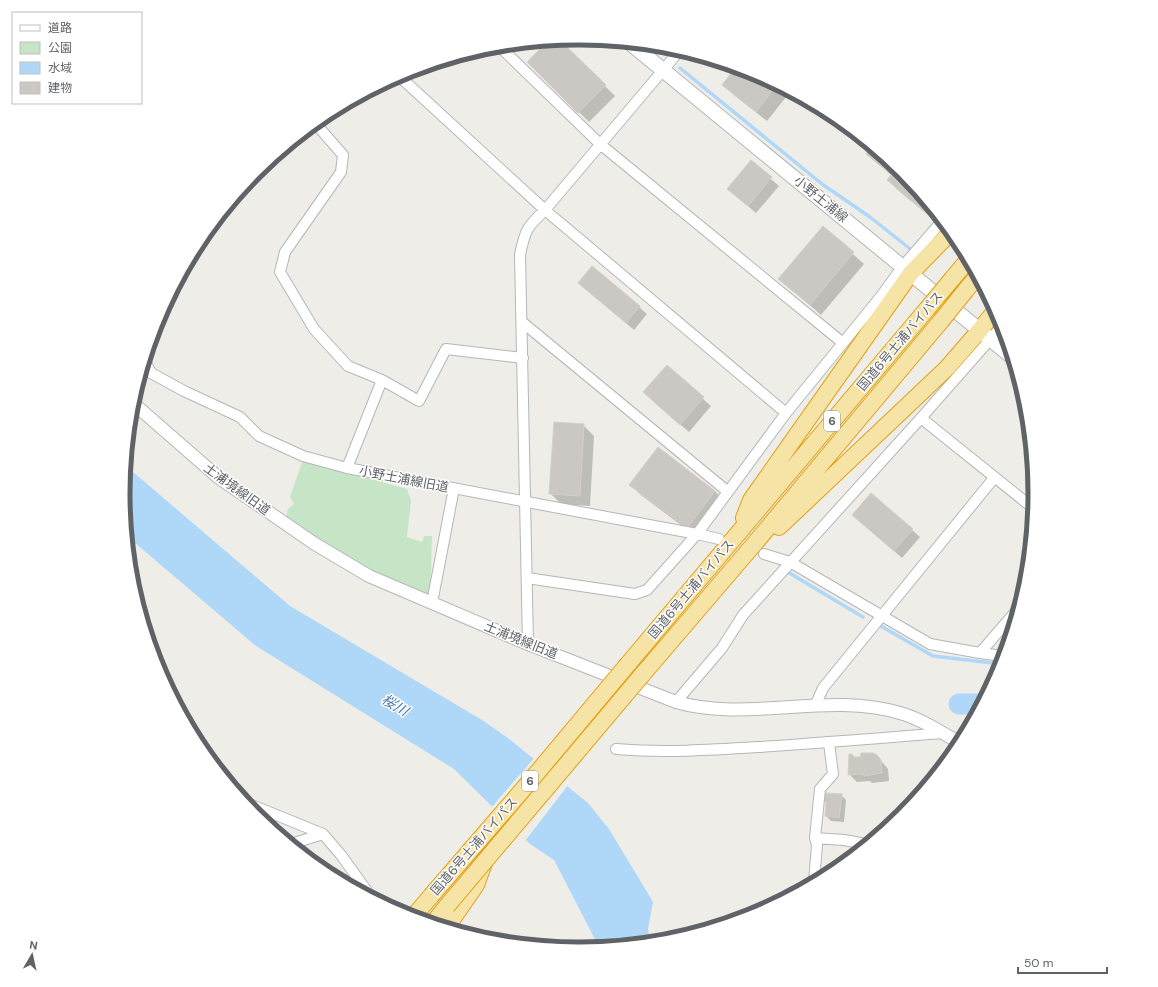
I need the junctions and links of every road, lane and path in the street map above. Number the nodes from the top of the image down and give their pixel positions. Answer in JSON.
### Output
{"nodes":[{"id":1,"x":637,"y":49,"type":"edge"},
{"id":2,"x":505,"y":52,"type":"edge"},
{"id":3,"x":675,"y":56,"type":"edge"},
{"id":4,"x":663,"y":70,"type":"junction"},
{"id":5,"x":404,"y":80,"type":"edge"},
{"id":6,"x":322,"y":127,"type":"edge"},
{"id":7,"x":600,"y":144,"type":"junction"},
{"id":8,"x":545,"y":210,"type":"junction"},
{"id":9,"x":939,"y":225,"type":"edge"},
{"id":10,"x":946,"y":236,"type":"edge"},
{"id":11,"x":964,"y":264,"type":"edge"},
{"id":12,"x":907,"y":270,"type":"junction"},
{"id":13,"x":974,"y":281,"type":"edge"},
{"id":14,"x":992,"y":319,"type":"edge"},
{"id":15,"x":522,"y":322,"type":"junction"},
{"id":16,"x":996,"y":329,"type":"edge"},
{"id":17,"x":986,"y":335,"type":"junction"},
{"id":18,"x":843,"y":343,"type":"junction"},
{"id":19,"x":1004,"y":350,"type":"edge"},
{"id":20,"x":523,"y":358,"type":"junction"},
{"id":21,"x":149,"y":368,"type":"edge"},
{"id":22,"x":382,"y":380,"type":"junction"},
{"id":23,"x":139,"y":408,"type":"edge"},
{"id":24,"x":786,"y":412,"type":"junction"},
{"id":25,"x":921,"y":418,"type":"junction"},
{"id":26,"x":347,"y":468,"type":"junction"},
{"id":27,"x":994,"y":478,"type":"junction"},
{"id":28,"x":454,"y":488,"type":"junction"},
{"id":29,"x":727,"y":492,"type":"junction"},
{"id":30,"x":526,"y":502,"type":"junction"},
{"id":31,"x":1028,"y":504,"type":"edge"},
{"id":32,"x":738,"y":533,"type":"junction"},
{"id":33,"x":697,"y":534,"type":"junction"},
{"id":34,"x":719,"y":539,"type":"dead end"},
{"id":35,"x":760,"y":549,"type":"junction"},
{"id":36,"x":790,"y":562,"type":"junction"},
{"id":37,"x":527,"y":578,"type":"junction"},
{"id":38,"x":432,"y":603,"type":"junction"},
{"id":39,"x":882,"y":616,"type":"junction"},
{"id":40,"x":1010,"y":619,"type":"edge"},
{"id":41,"x":528,"y":644,"type":"junction"},
{"id":42,"x":980,"y":653,"type":"junction"},
{"id":43,"x":997,"y":655,"type":"edge"},
{"id":44,"x":676,"y":702,"type":"junction"},
{"id":45,"x":815,"y":706,"type":"junction"},
{"id":46,"x":943,"y":733,"type":"junction"},
{"id":47,"x":954,"y":740,"type":"edge"},
{"id":48,"x":829,"y":743,"type":"junction"},
{"id":49,"x":616,"y":749,"type":"dead end"},
{"id":50,"x":260,"y":809,"type":"edge"},
{"id":51,"x":323,"y":834,"type":"junction"},
{"id":52,"x":815,"y":838,"type":"junction"},
{"id":53,"x":297,"y":842,"type":"edge"},
{"id":54,"x":860,"y":843,"type":"edge"},
{"id":55,"x":815,"y":875,"type":"edge"},
{"id":56,"x":362,"y":886,"type":"edge"},
{"id":57,"x":419,"y":909,"type":"edge"},
{"id":58,"x":450,"y":916,"type":"edge"},
{"id":59,"x":441,"y":920,"type":"edge"}],
"edges":[{"from":1,"to":4,"type":"main road","name":"小野土浦線"},
{"from":2,"to":7,"type":"street"},
{"from":3,"to":4,"type":"street"},
{"from":4,"to":7,"type":"street"},
{"from":4,"to":12,"type":"main road","name":"小野土浦線"},
{"from":5,"to":8,"type":"street"},
{"from":6,"to":22,"type":"street"},
{"from":7,"to":8,"type":"street"},
{"from":7,"to":18,"type":"street"},
{"from":8,"to":15,"type":"street"},
{"from":8,"to":24,"type":"street"},
{"from":9,"to":12,"type":"street"},
{"from":10,"to":12,"type":"highway"},
{"from":11,"to":32,"type":"highway","name":"国道6号土浦バイパス","number":"6","bridge":true},
{"from":12,"to":17,"type":"main road","name":"小野土浦線"},
{"from":12,"to":18,"type":"street"},
{"from":12,"to":32,"type":"highway"},
{"from":13,"to":35,"type":"highway","name":"国道6号土浦バイパス","number":"6","bridge":true},
{"from":14,"to":17,"type":"highway"},
{"from":15,"to":20,"type":"street"},
{"from":15,"to":29,"type":"street"},
{"from":16,"to":17,"type":"street"},
{"from":17,"to":19,"type":"main road","name":"小野土浦線"},
{"from":17,"to":25,"type":"street"},
{"from":17,"to":35,"type":"highway"},
{"from":18,"to":24,"type":"street"},
{"from":20,"to":22,"type":"street"},
{"from":20,"to":30,"type":"street"},
{"from":21,"to":26,"type":"street"},
{"from":22,"to":26,"type":"street","name":"小野土浦線旧道"},
{"from":23,"to":38,"type":"street","name":"土浦境線旧道"},
{"from":24,"to":29,"type":"street"},
{"from":25,"to":27,"type":"street"},
{"from":25,"to":36,"type":"street"},
{"from":26,"to":28,"type":"street","name":"小野土浦線旧道"},
{"from":27,"to":31,"type":"street"},
{"from":27,"to":39,"type":"street"},
{"from":28,"to":30,"type":"street","name":"小野土浦線旧道"},
{"from":28,"to":38,"type":"street"},
{"from":29,"to":33,"type":"street"},
{"from":30,"to":33,"type":"street","name":"小野土浦線旧道"},
{"from":30,"to":37,"type":"street"},
{"from":32,"to":57,"type":"highway","name":"国道6号土浦バイパス","number":"6","bridge":true},
{"from":33,"to":34,"type":"street","name":"小野土浦線旧道"},
{"from":33,"to":37,"type":"street"},
{"from":35,"to":36,"type":"street"},
{"from":35,"to":58,"type":"highway","name":"国道6号土浦バイパス","number":"6","bridge":true},
{"from":36,"to":39,"type":"street"},
{"from":36,"to":44,"type":"street"},
{"from":37,"to":41,"type":"street"},
{"from":38,"to":41,"type":"street","name":"土浦境線旧道"},
{"from":39,"to":42,"type":"street"},
{"from":39,"to":45,"type":"street"},
{"from":40,"to":42,"type":"street"},
{"from":41,"to":44,"type":"street","name":"土浦境線旧道"},
{"from":42,"to":43,"type":"street"},
{"from":44,"to":45,"type":"street","name":"土浦境線旧道"},
{"from":45,"to":46,"type":"street","name":"土浦境線旧道"},
{"from":46,"to":47,"type":"street","name":"土浦境線旧道"},
{"from":46,"to":48,"type":"street"},
{"from":48,"to":49,"type":"street"},
{"from":48,"to":52,"type":"street"},
{"from":50,"to":51,"type":"street"},
{"from":51,"to":53,"type":"street"},
{"from":51,"to":56,"type":"street"},
{"from":52,"to":54,"type":"street"},
{"from":52,"to":55,"type":"street"},
{"from":58,"to":59,"type":"highway","name":"国道6号土浦バイパス","number":"6"}]}
